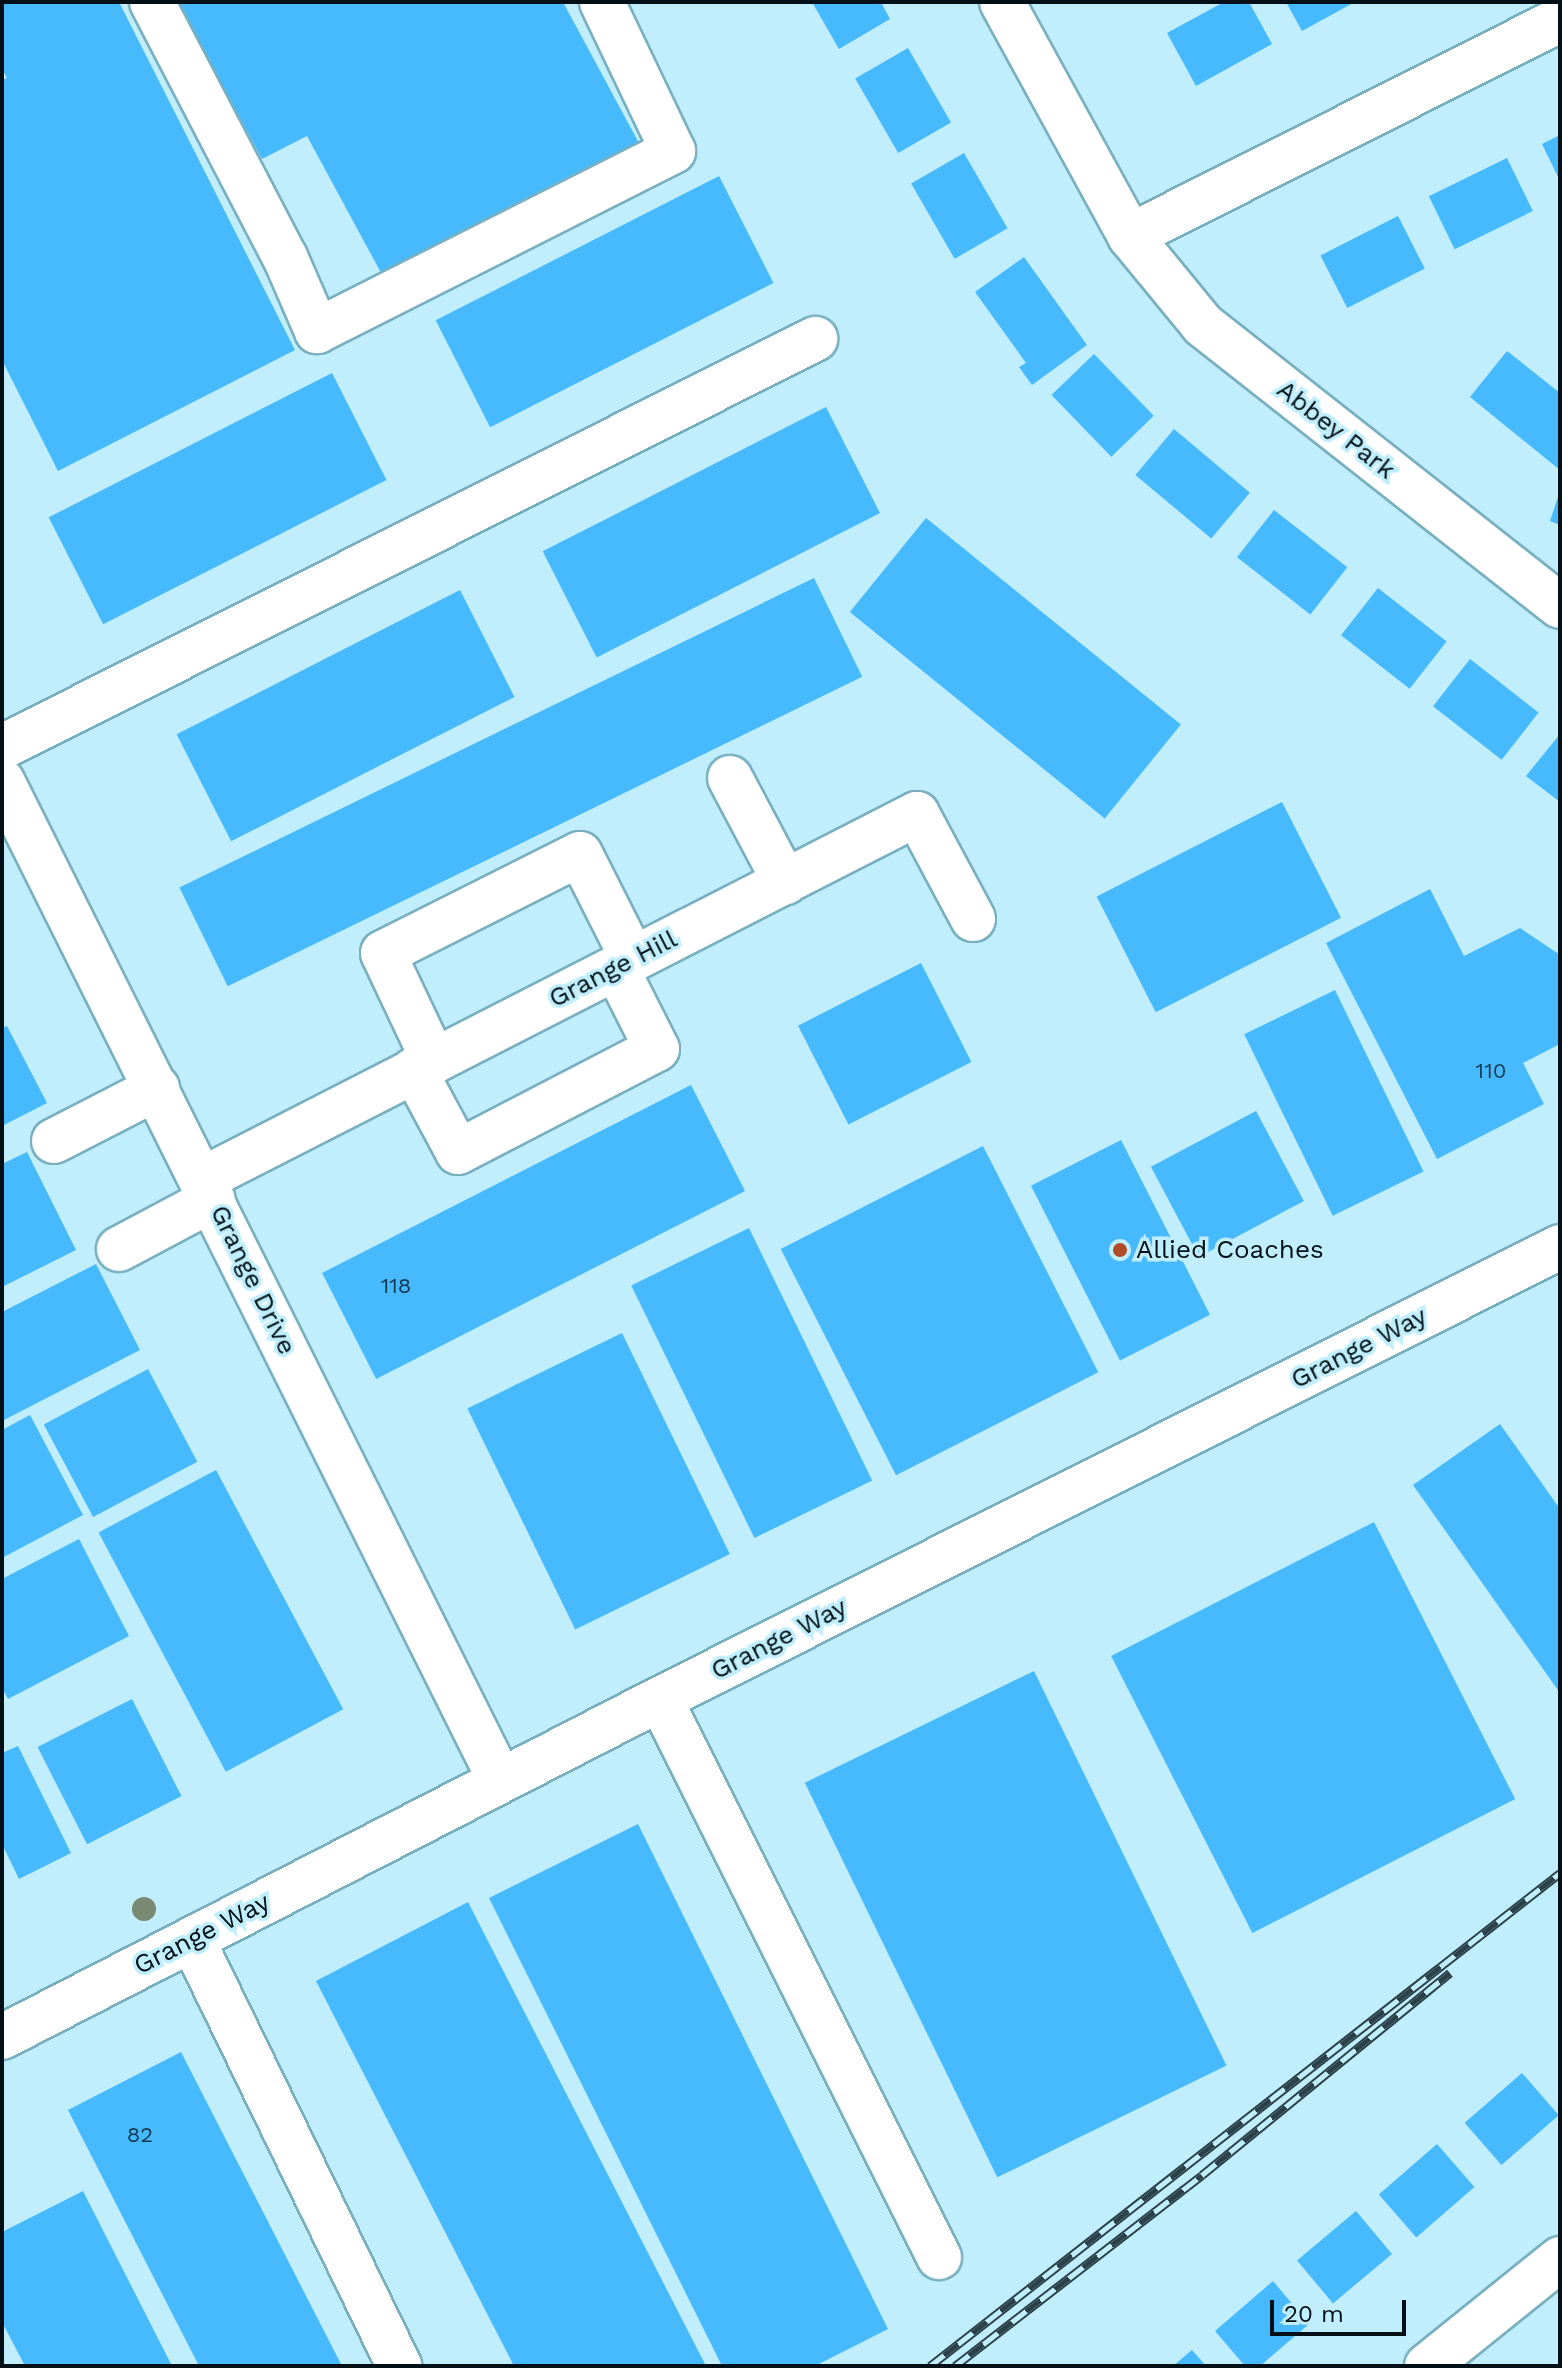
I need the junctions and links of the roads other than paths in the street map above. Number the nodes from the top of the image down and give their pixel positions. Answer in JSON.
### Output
{"nodes":[{"id":1,"x":152,"y":2,"type":"edge"},
{"id":2,"x":602,"y":2,"type":"edge"},
{"id":3,"x":1002,"y":2,"type":"edge"},
{"id":4,"x":1560,"y":20,"type":"edge"},
{"id":5,"x":1130,"y":236,"type":"junction"},
{"id":6,"x":815,"y":339,"type":"dead end"},
{"id":7,"x":1560,"y":606,"type":"edge"},
{"id":8,"x":2,"y":747,"type":"edge"},
{"id":9,"x":730,"y":778,"type":"dead end"},
{"id":10,"x":2,"y":781,"type":"edge"},
{"id":11,"x":12,"y":828,"type":"edge"},
{"id":12,"x":785,"y":882,"type":"junction"},
{"id":13,"x":973,"y":919,"type":"dead end"},
{"id":14,"x":625,"y":963,"type":"junction"},
{"id":15,"x":424,"y":1066,"type":"junction"},
{"id":16,"x":157,"y":1088,"type":"junction"},
{"id":17,"x":54,"y":1141,"type":"dead end"},
{"id":18,"x":208,"y":1189,"type":"junction"},
{"id":19,"x":1560,"y":1247,"type":"edge"},
{"id":20,"x":119,"y":1249,"type":"dead end"},
{"id":21,"x":660,"y":1699,"type":"junction"},
{"id":22,"x":500,"y":1780,"type":"junction"},
{"id":23,"x":192,"y":1939,"type":"junction"},
{"id":24,"x":2,"y":2037,"type":"edge"},
{"id":25,"x":939,"y":2257,"type":"dead end"},
{"id":26,"x":1560,"y":2259,"type":"edge"},
{"id":27,"x":399,"y":2366,"type":"edge"},
{"id":28,"x":1427,"y":2366,"type":"edge"}],
"edges":[{"from":1,"to":2,"type":"street"},
{"from":3,"to":5,"type":"street","name":"Abbey Park"},
{"from":4,"to":5,"type":"street"},
{"from":5,"to":7,"type":"street","name":"Abbey Park"},
{"from":6,"to":8,"type":"street"},
{"from":9,"to":12,"type":"street"},
{"from":10,"to":11,"type":"street","name":"Grange Drive"},
{"from":11,"to":16,"type":"street","name":"Grange Drive"},
{"from":12,"to":13,"type":"street","name":"Grange Hill"},
{"from":12,"to":14,"type":"street","name":"Grange Hill"},
{"from":14,"to":15,"type":"street","name":"Grange Hill"},
{"from":14,"to":15,"type":"street"},
{"from":14,"to":15,"type":"street"},
{"from":15,"to":18,"type":"street","name":"Grange Hill"},
{"from":16,"to":17,"type":"street"},
{"from":16,"to":18,"type":"street","name":"Grange Drive"},
{"from":18,"to":20,"type":"street","name":"Grange Hill"},
{"from":18,"to":22,"type":"street","name":"Grange Drive"},
{"from":19,"to":21,"type":"street","name":"Grange Way"},
{"from":21,"to":22,"type":"street","name":"Grange Way"},
{"from":21,"to":25,"type":"street"},
{"from":22,"to":23,"type":"street","name":"Grange Way"},
{"from":23,"to":24,"type":"street","name":"Grange Way"},
{"from":23,"to":27,"type":"street"},
{"from":26,"to":28,"type":"street"}]}
